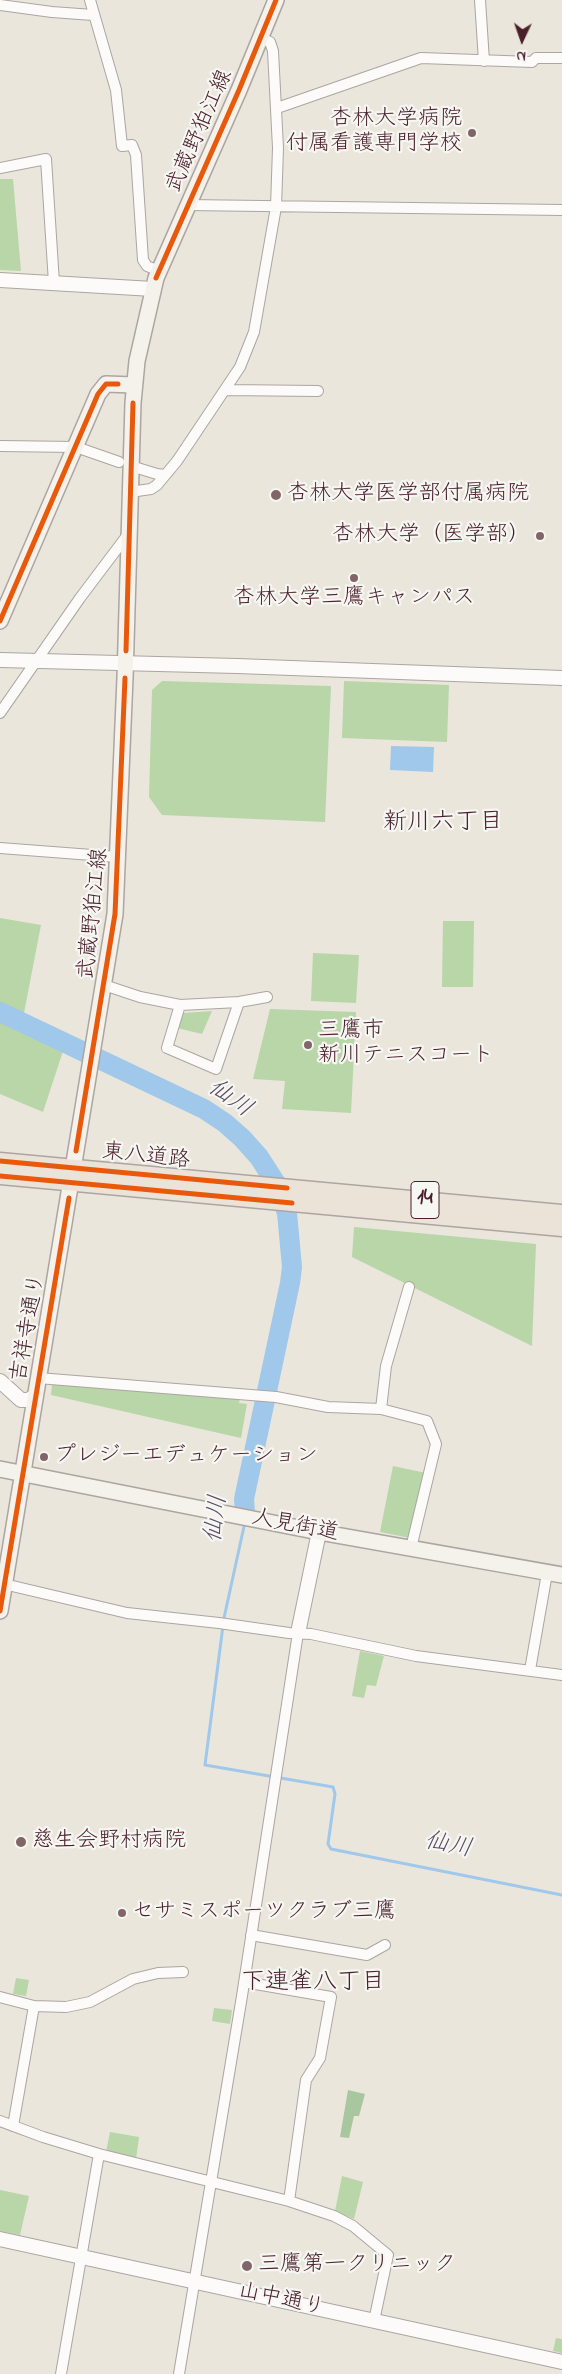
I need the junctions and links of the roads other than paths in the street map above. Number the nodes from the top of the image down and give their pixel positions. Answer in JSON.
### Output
{"nodes":[{"id":1,"x":90,"y":0,"type":"edge"},
{"id":2,"x":276,"y":0,"type":"edge"},
{"id":3,"x":480,"y":0,"type":"edge"},
{"id":4,"x":0,"y":5,"type":"edge"},
{"id":5,"x":93,"y":15,"type":"junction"},
{"id":6,"x":260,"y":38,"type":"junction"},
{"id":7,"x":562,"y":58,"type":"edge"},
{"id":8,"x":484,"y":61,"type":"junction"},
{"id":9,"x":277,"y":108,"type":"junction"},
{"id":10,"x":0,"y":168,"type":"edge"},
{"id":11,"x":187,"y":205,"type":"junction"},
{"id":12,"x":276,"y":207,"type":"junction"},
{"id":13,"x":562,"y":210,"type":"edge"},
{"id":14,"x":159,"y":271,"type":"junction"},
{"id":15,"x":0,"y":280,"type":"edge"},
{"id":16,"x":54,"y":283,"type":"junction"},
{"id":17,"x":153,"y":289,"type":"junction"},
{"id":18,"x":134,"y":385,"type":"junction"},
{"id":19,"x":226,"y":390,"type":"junction"},
{"id":20,"x":318,"y":391,"type":"dead end"},
{"id":21,"x":0,"y":446,"type":"edge"},
{"id":22,"x":76,"y":447,"type":"junction"},
{"id":23,"x":125,"y":464,"type":"junction"},
{"id":24,"x":168,"y":472,"type":"junction"},
{"id":25,"x":130,"y":492,"type":"junction"},
{"id":26,"x":129,"y":533,"type":"junction"},
{"id":27,"x":0,"y":620,"type":"edge"},
{"id":28,"x":0,"y":660,"type":"edge"},
{"id":29,"x":35,"y":661,"type":"junction"},
{"id":30,"x":125,"y":663,"type":"junction"},
{"id":31,"x":562,"y":678,"type":"edge"},
{"id":32,"x":0,"y":713,"type":"edge"},
{"id":33,"x":0,"y":848,"type":"edge"},
{"id":34,"x":118,"y":857,"type":"junction"},
{"id":35,"x":104,"y":985,"type":"junction"},
{"id":36,"x":267,"y":997,"type":"dead end"},
{"id":37,"x":239,"y":1002,"type":"junction"},
{"id":38,"x":180,"y":1005,"type":"junction"},
{"id":39,"x":0,"y":1161,"type":"edge"},
{"id":40,"x":72,"y":1175,"type":"junction"},
{"id":41,"x":0,"y":1176,"type":"edge"},
{"id":42,"x":290,"y":1195,"type":"junction"},
{"id":43,"x":562,"y":1214,"type":"edge"},
{"id":44,"x":562,"y":1228,"type":"edge"},
{"id":45,"x":409,"y":1287,"type":"dead end"},
{"id":46,"x":44,"y":1379,"type":"junction"},
{"id":47,"x":0,"y":1381,"type":"edge"},
{"id":48,"x":35,"y":1396,"type":"junction"},
{"id":49,"x":381,"y":1409,"type":"junction"},
{"id":50,"x":0,"y":1469,"type":"edge"},
{"id":51,"x":22,"y":1474,"type":"junction"},
{"id":52,"x":319,"y":1532,"type":"junction"},
{"id":53,"x":411,"y":1548,"type":"junction"},
{"id":54,"x":562,"y":1575,"type":"edge"},
{"id":55,"x":546,"y":1579,"type":"dead end"},
{"id":56,"x":2,"y":1583,"type":"edge"},
{"id":57,"x":0,"y":1611,"type":"edge"},
{"id":58,"x":298,"y":1633,"type":"junction"},
{"id":59,"x":530,"y":1670,"type":"junction"},
{"id":60,"x":562,"y":1675,"type":"edge"},
{"id":61,"x":251,"y":1935,"type":"junction"},
{"id":62,"x":385,"y":1945,"type":"dead end"},
{"id":63,"x":183,"y":1972,"type":"dead end"},
{"id":64,"x":244,"y":1982,"type":"junction"},
{"id":65,"x":0,"y":1997,"type":"edge"},
{"id":66,"x":34,"y":2006,"type":"junction"},
{"id":67,"x":0,"y":2121,"type":"edge"},
{"id":68,"x":12,"y":2126,"type":"junction"},
{"id":69,"x":99,"y":2154,"type":"junction"},
{"id":70,"x":212,"y":2180,"type":"junction"},
{"id":71,"x":290,"y":2201,"type":"junction"},
{"id":72,"x":0,"y":2240,"type":"edge"},
{"id":73,"x":81,"y":2258,"type":"junction"},
{"id":74,"x":194,"y":2282,"type":"junction"},
{"id":75,"x":374,"y":2321,"type":"junction"},
{"id":76,"x":562,"y":2362,"type":"edge"},
{"id":77,"x":61,"y":2374,"type":"edge"},
{"id":78,"x":179,"y":2374,"type":"edge"}],
"edges":[{"from":1,"to":5,"type":"street"},
{"from":2,"to":6,"type":"main road","name":"武蔵野狛江線"},
{"from":3,"to":8,"type":"street"},
{"from":4,"to":5,"type":"street"},
{"from":5,"to":14,"type":"street"},
{"from":6,"to":9,"type":"street"},
{"from":6,"to":11,"type":"main road","name":"武蔵野狛江線"},
{"from":7,"to":8,"type":"street"},
{"from":8,"to":9,"type":"street"},
{"from":9,"to":12,"type":"street"},
{"from":10,"to":16,"type":"street"},
{"from":11,"to":12,"type":"street"},
{"from":11,"to":14,"type":"main road","name":"武蔵野狛江線"},
{"from":12,"to":13,"type":"street"},
{"from":12,"to":19,"type":"street"},
{"from":14,"to":17,"type":"main road","name":"武蔵野狛江線"},
{"from":15,"to":16,"type":"street"},
{"from":16,"to":17,"type":"street"},
{"from":17,"to":18,"type":"main road","name":"武蔵野狛江線"},
{"from":18,"to":22,"type":"main road"},
{"from":18,"to":23,"type":"main road","name":"武蔵野狛江線"},
{"from":19,"to":20,"type":"street"},
{"from":19,"to":24,"type":"street"},
{"from":21,"to":22,"type":"street"},
{"from":22,"to":23,"type":"street"},
{"from":22,"to":27,"type":"main road"},
{"from":23,"to":24,"type":"street"},
{"from":23,"to":25,"type":"main road","name":"武蔵野狛江線"},
{"from":24,"to":25,"type":"street"},
{"from":25,"to":26,"type":"main road","name":"武蔵野狛江線"},
{"from":26,"to":29,"type":"street"},
{"from":26,"to":30,"type":"main road","name":"武蔵野狛江線"},
{"from":28,"to":29,"type":"street"},
{"from":29,"to":30,"type":"street"},
{"from":29,"to":32,"type":"street"},
{"from":30,"to":31,"type":"street"},
{"from":30,"to":34,"type":"main road","name":"武蔵野狛江線"},
{"from":33,"to":34,"type":"street"},
{"from":34,"to":35,"type":"main road","name":"武蔵野狛江線"},
{"from":35,"to":38,"type":"street"},
{"from":35,"to":40,"type":"main road","name":"武蔵野狛江線"},
{"from":36,"to":37,"type":"street"},
{"from":37,"to":38,"type":"street"},
{"from":37,"to":38,"type":"street"},
{"from":39,"to":40,"type":"main road","name":"東八道路","number":"14"},
{"from":40,"to":41,"type":"main road","name":"東八道路","number":"14"},
{"from":40,"to":42,"type":"main road","name":"東八道路","number":"14"},
{"from":40,"to":42,"type":"main road","name":"東八道路","number":"14"},
{"from":40,"to":46,"type":"main road","name":"吉祥寺通り"},
{"from":42,"to":43,"type":"main road","number":"14"},
{"from":42,"to":44,"type":"main road","number":"14"},
{"from":45,"to":49,"type":"street"},
{"from":46,"to":48,"type":"main road","name":"吉祥寺通り"},
{"from":46,"to":49,"type":"street"},
{"from":47,"to":48,"type":"street"},
{"from":48,"to":51,"type":"main road","name":"吉祥寺通り"},
{"from":49,"to":53,"type":"street"},
{"from":50,"to":51,"type":"main road","name":"人見街道"},
{"from":51,"to":52,"type":"main road","name":"人見街道"},
{"from":51,"to":56,"type":"main road","name":"吉祥寺通り"},
{"from":52,"to":53,"type":"main road","name":"人見街道"},
{"from":52,"to":58,"type":"street"},
{"from":53,"to":54,"type":"main road","name":"人見街道"},
{"from":55,"to":59,"type":"street"},
{"from":56,"to":57,"type":"main road","name":"吉祥寺通り"},
{"from":56,"to":58,"type":"street"},
{"from":58,"to":59,"type":"street"},
{"from":58,"to":61,"type":"street"},
{"from":59,"to":60,"type":"street"},
{"from":61,"to":62,"type":"street"},
{"from":61,"to":64,"type":"street"},
{"from":63,"to":66,"type":"street"},
{"from":64,"to":70,"type":"street"},
{"from":64,"to":71,"type":"street"},
{"from":65,"to":66,"type":"street"},
{"from":66,"to":68,"type":"street"},
{"from":67,"to":68,"type":"street"},
{"from":68,"to":69,"type":"street"},
{"from":69,"to":70,"type":"street"},
{"from":69,"to":73,"type":"street"},
{"from":70,"to":71,"type":"street"},
{"from":70,"to":74,"type":"street"},
{"from":71,"to":75,"type":"street"},
{"from":72,"to":73,"type":"street","name":"山中通り"},
{"from":73,"to":74,"type":"street","name":"山中通り"},
{"from":73,"to":77,"type":"street"},
{"from":74,"to":75,"type":"street","name":"山中通り"},
{"from":74,"to":78,"type":"street"},
{"from":75,"to":76,"type":"street","name":"山中通り"}]}
